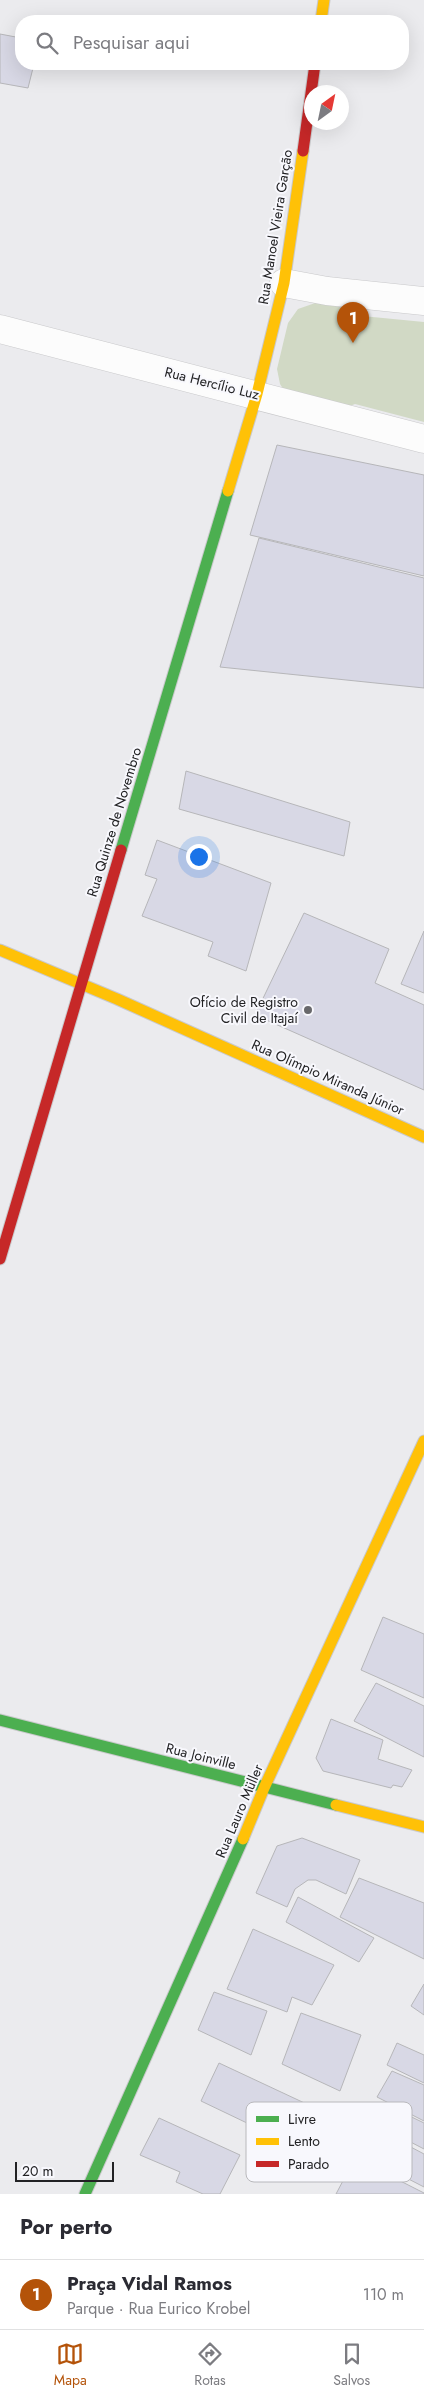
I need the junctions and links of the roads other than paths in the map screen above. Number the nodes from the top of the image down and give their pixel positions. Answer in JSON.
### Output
{"nodes":[{"id":1,"x":324,"y":0,"type":"edge"},
{"id":2,"x":322,"y":15,"type":"edge"},
{"id":3,"x":314,"y":70,"type":"edge"},
{"id":4,"x":284,"y":283,"type":"junction"},
{"id":5,"x":424,"y":301,"type":"edge"},
{"id":6,"x":0,"y":328,"type":"edge"},
{"id":7,"x":258,"y":394,"type":"junction"},
{"id":8,"x":424,"y":439,"type":"edge"},
{"id":9,"x":0,"y":950,"type":"edge"},
{"id":10,"x":82,"y":984,"type":"junction"},
{"id":11,"x":424,"y":1137,"type":"edge"},
{"id":12,"x":0,"y":1259,"type":"edge"},
{"id":13,"x":424,"y":1441,"type":"edge"},
{"id":14,"x":0,"y":1720,"type":"edge"},
{"id":15,"x":264,"y":1788,"type":"junction"},
{"id":16,"x":424,"y":1827,"type":"edge"},
{"id":17,"x":85,"y":2194,"type":"edge"}],
"edges":[{"from":1,"to":2,"type":"street"},
{"from":3,"to":4,"type":"street","name":"Rua Manoel Vieira Garção"},
{"from":4,"to":5,"type":"street"},
{"from":4,"to":7,"type":"street","name":"Rua Manoel Vieira Garção"},
{"from":6,"to":7,"type":"street","name":"Rua Hercílio Luz"},
{"from":7,"to":8,"type":"street","name":"Rua Hercílio Luz"},
{"from":7,"to":10,"type":"street","name":"Rua Quinze de Novembro"},
{"from":9,"to":10,"type":"street","name":"Rua Olímpio Miranda Júnior"},
{"from":10,"to":11,"type":"street","name":"Rua Olímpio Miranda Júnior"},
{"from":10,"to":12,"type":"street","name":"Rua Quinze de Novembro"},
{"from":13,"to":15,"type":"street","name":"Rua Lauro Müller"},
{"from":14,"to":15,"type":"street","name":"Rua Joinville"},
{"from":15,"to":16,"type":"street","name":"Rua Joinville"},
{"from":15,"to":17,"type":"street","name":"Rua Lauro Müller"}]}
